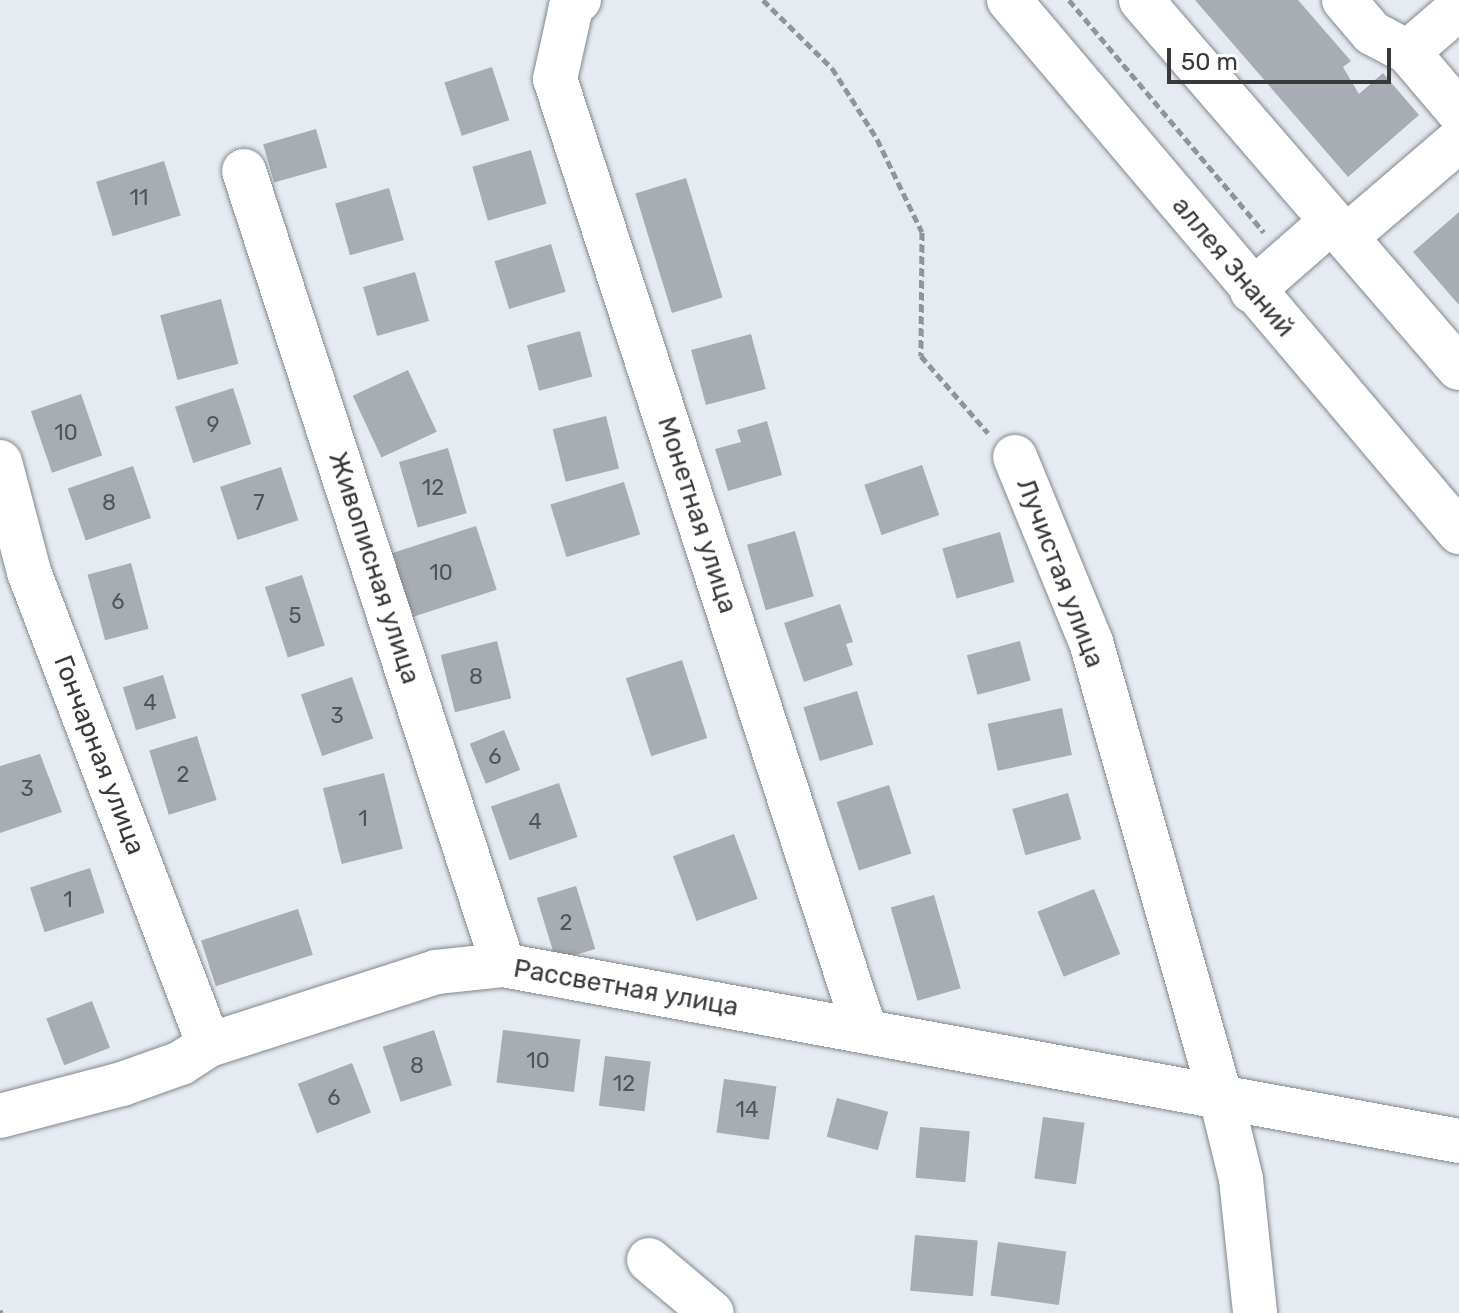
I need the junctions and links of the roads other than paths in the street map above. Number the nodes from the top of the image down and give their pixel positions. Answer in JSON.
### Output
{"nodes":[{"id":1,"x":579,"y":0,"type":"edge"},
{"id":2,"x":1009,"y":0,"type":"edge"},
{"id":3,"x":1141,"y":0,"type":"edge"},
{"id":4,"x":1344,"y":0,"type":"edge"},
{"id":5,"x":1459,"y":8,"type":"edge"},
{"id":6,"x":1408,"y":52,"type":"junction"},
{"id":7,"x":1459,"y":112,"type":"edge"},
{"id":8,"x":1459,"y":140,"type":"edge"},
{"id":9,"x":244,"y":171,"type":"dead end"},
{"id":10,"x":1339,"y":229,"type":"junction"},
{"id":11,"x":1252,"y":291,"type":"junction"},
{"id":12,"x":1459,"y":368,"type":"edge"},
{"id":13,"x":1015,"y":457,"type":"road end"},
{"id":14,"x":0,"y":462,"type":"edge"},
{"id":15,"x":1459,"y":532,"type":"edge"},
{"id":16,"x":503,"y":965,"type":"junction"},
{"id":17,"x":865,"y":1031,"type":"junction"},
{"id":18,"x":209,"y":1045,"type":"junction"},
{"id":19,"x":1221,"y":1097,"type":"junction"},
{"id":20,"x":0,"y":1116,"type":"edge"},
{"id":21,"x":1459,"y":1141,"type":"edge"},
{"id":22,"x":649,"y":1260,"type":"dead end"},
{"id":23,"x":712,"y":1313,"type":"edge"},
{"id":24,"x":1255,"y":1313,"type":"edge"}],
"edges":[{"from":1,"to":17,"type":"street","name":"Монетная улица"},
{"from":2,"to":11,"type":"street","name":"аллея Знаний"},
{"from":3,"to":10,"type":"street"},
{"from":4,"to":6,"type":"street"},
{"from":5,"to":6,"type":"street"},
{"from":6,"to":7,"type":"street"},
{"from":8,"to":10,"type":"street"},
{"from":9,"to":16,"type":"street","name":"Живописная улица"},
{"from":10,"to":11,"type":"street"},
{"from":10,"to":12,"type":"street"},
{"from":11,"to":15,"type":"street","name":"аллея Знаний"},
{"from":13,"to":19,"type":"street","name":"Лучистая улица"},
{"from":14,"to":18,"type":"street","name":"Гончарная улица"},
{"from":16,"to":17,"type":"street","name":"Рассветная улица"},
{"from":16,"to":18,"type":"street","name":"Рассветная улица"},
{"from":17,"to":19,"type":"street","name":"Рассветная улица"},
{"from":18,"to":20,"type":"street","name":"Рассветная улица"},
{"from":19,"to":21,"type":"street","name":"Рассветная улица"},
{"from":19,"to":24,"type":"street","name":"Лучистая улица"},
{"from":22,"to":23,"type":"street"}]}
